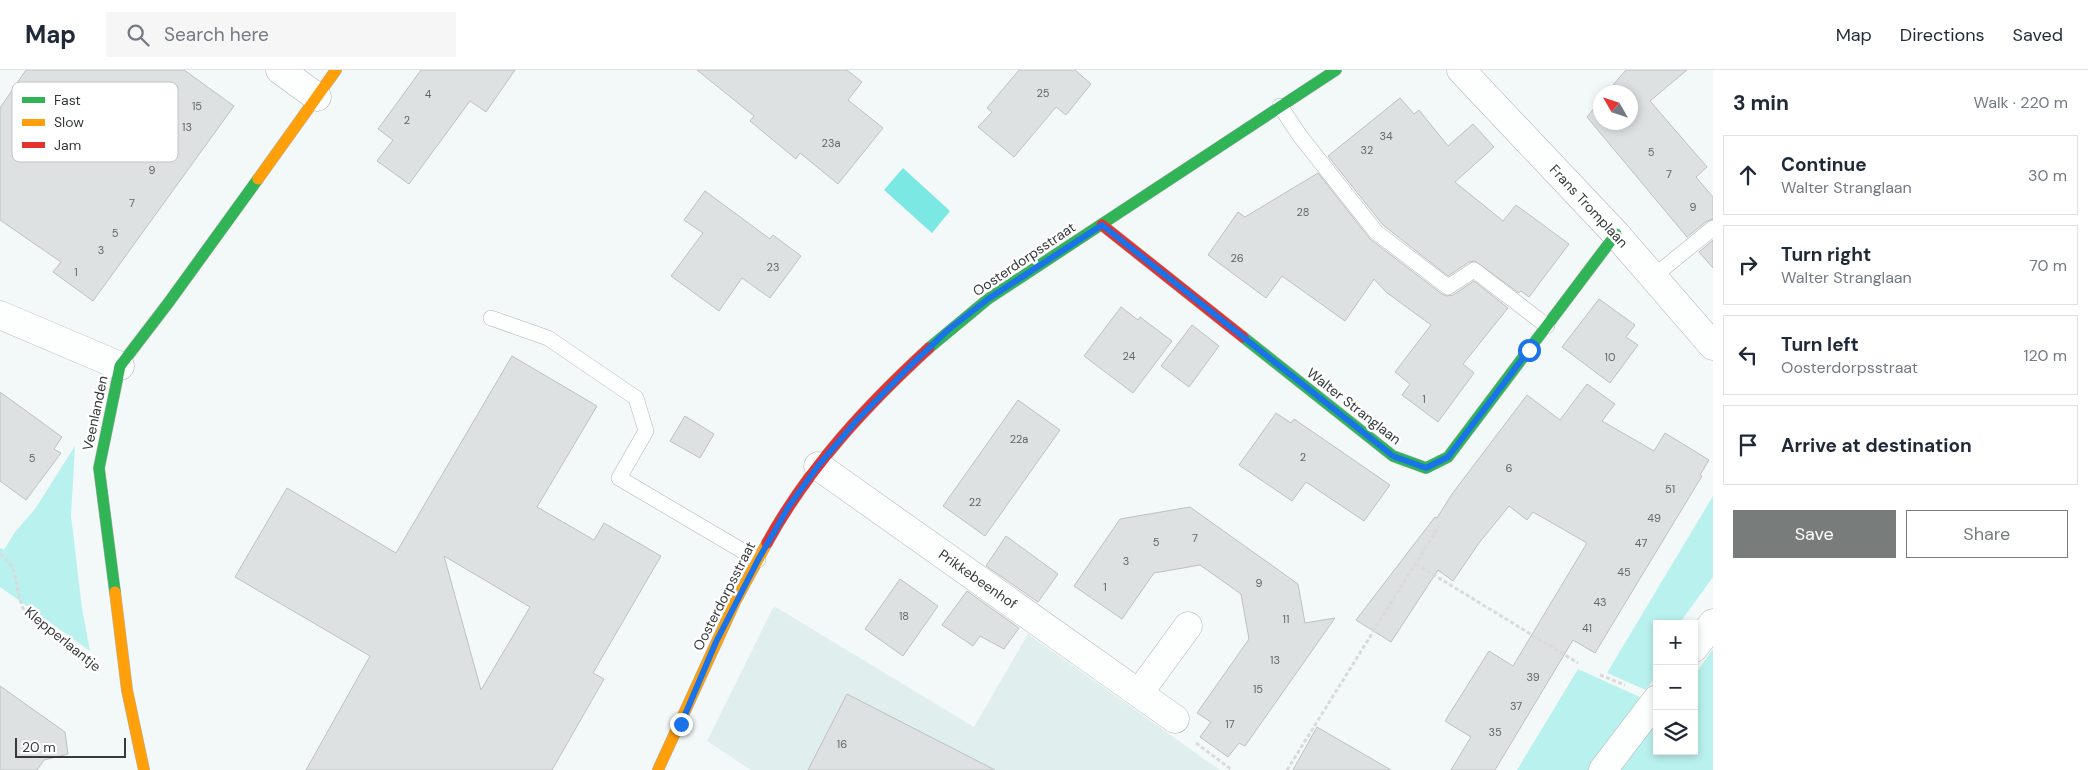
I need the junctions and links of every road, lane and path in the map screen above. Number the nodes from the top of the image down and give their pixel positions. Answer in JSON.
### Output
{"nodes":[{"id":1,"x":280,"y":70,"type":"edge"},
{"id":2,"x":336,"y":70,"type":"edge"},
{"id":3,"x":1336,"y":70,"type":"edge"},
{"id":4,"x":1461,"y":70,"type":"edge"},
{"id":5,"x":317,"y":97,"type":"junction"},
{"id":6,"x":1280,"y":106,"type":"junction"},
{"id":7,"x":1102,"y":225,"type":"junction"},
{"id":8,"x":1713,"y":228,"type":"edge"},
{"id":9,"x":1616,"y":234,"type":"junction"},
{"id":10,"x":1653,"y":277,"type":"junction"},
{"id":11,"x":0,"y":315,"type":"edge"},
{"id":12,"x":490,"y":318,"type":"dead end"},
{"id":13,"x":1547,"y":326,"type":"junction"},
{"id":14,"x":1713,"y":346,"type":"edge"},
{"id":15,"x":120,"y":366,"type":"junction"},
{"id":16,"x":818,"y":466,"type":"junction"},
{"id":17,"x":1440,"y":526,"type":"dead end"},
{"id":18,"x":0,"y":554,"type":"edge"},
{"id":19,"x":758,"y":560,"type":"junction"},
{"id":20,"x":1416,"y":564,"type":"junction"},
{"id":21,"x":1713,"y":623,"type":"edge"},
{"id":22,"x":1188,"y":626,"type":"dead end"},
{"id":23,"x":1698,"y":643,"type":"edge"},
{"id":24,"x":1578,"y":663,"type":"dead end"},
{"id":25,"x":127,"y":690,"type":"junction"},
{"id":26,"x":1139,"y":693,"type":"junction"},
{"id":27,"x":1653,"y":704,"type":"edge"},
{"id":28,"x":1175,"y":719,"type":"joint"},
{"id":29,"x":144,"y":770,"type":"edge"},
{"id":30,"x":658,"y":770,"type":"edge"},
{"id":31,"x":1232,"y":770,"type":"edge"},
{"id":32,"x":1287,"y":770,"type":"edge"},
{"id":33,"x":1603,"y":770,"type":"edge"}],
"edges":[{"from":1,"to":5,"type":"street"},
{"from":2,"to":5,"type":"street","name":"Veenlanden"},
{"from":3,"to":6,"type":"street","name":"Oosterdorpsstraat"},
{"from":4,"to":9,"type":"street","name":"Frans Tromplaan"},
{"from":5,"to":15,"type":"street","name":"Veenlanden"},
{"from":6,"to":7,"type":"street","name":"Oosterdorpsstraat"},
{"from":6,"to":13,"type":"lane"},
{"from":7,"to":13,"type":"street","name":"Walter Stranglaan"},
{"from":7,"to":16,"type":"street","name":"Oosterdorpsstraat"},
{"from":8,"to":10,"type":"lane"},
{"from":9,"to":10,"type":"street","name":"Frans Tromplaan"},
{"from":9,"to":13,"type":"street","name":"Walter Stranglaan"},
{"from":10,"to":14,"type":"street","name":"Frans Tromplaan"},
{"from":11,"to":15,"type":"street"},
{"from":12,"to":19,"type":"lane"},
{"from":15,"to":25,"type":"street","name":"Veenlanden"},
{"from":16,"to":19,"type":"street","name":"Oosterdorpsstraat"},
{"from":16,"to":26,"type":"street","name":"Prikkebeenhof"},
{"from":17,"to":20,"type":"path"},
{"from":18,"to":25,"type":"path","name":"Klepperlaantje"},
{"from":19,"to":30,"type":"street","name":"Oosterdorpsstraat"},
{"from":20,"to":24,"type":"path"},
{"from":20,"to":32,"type":"path"},
{"from":21,"to":23,"type":"street"},
{"from":22,"to":26,"type":"street"},
{"from":25,"to":29,"type":"street","name":"Veenlanden"},
{"from":26,"to":28,"type":"street","name":"Prikkebeenhof"},
{"from":27,"to":33,"type":"street"},
{"from":28,"to":31,"type":"path"}]}
